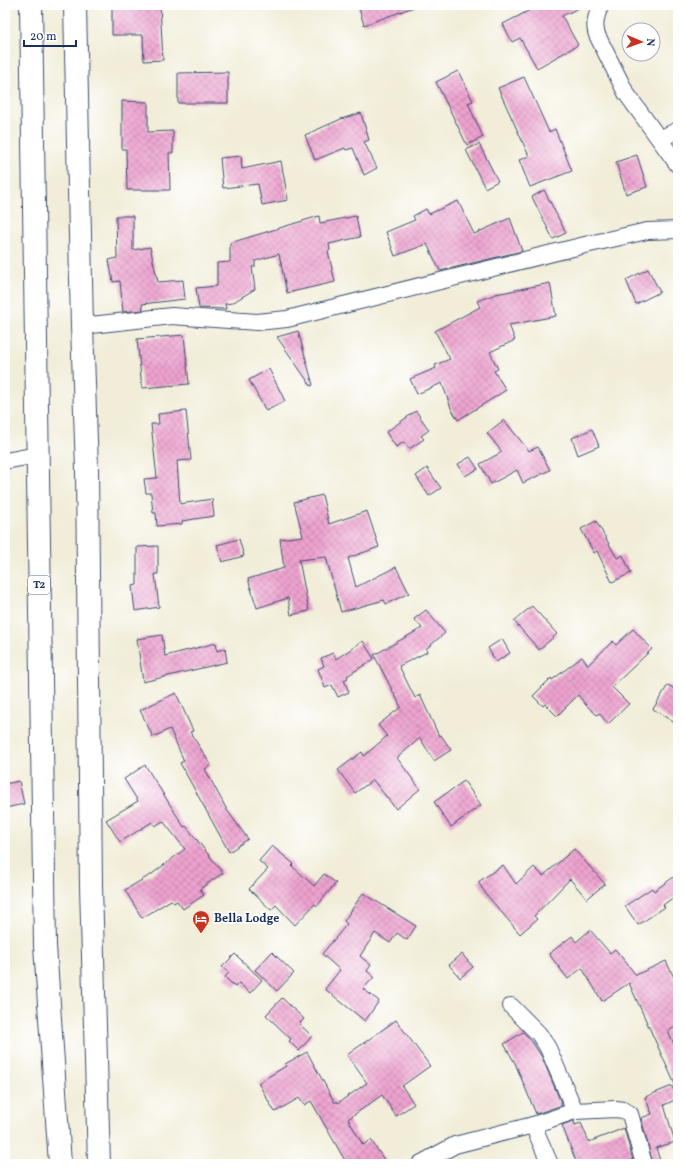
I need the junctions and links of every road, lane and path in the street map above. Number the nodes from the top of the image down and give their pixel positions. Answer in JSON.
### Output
{"nodes":[{"id":1,"x":32,"y":5,"type":"edge"},
{"id":2,"x":75,"y":5,"type":"edge"},
{"id":3,"x":601,"y":5,"type":"edge"},
{"id":4,"x":678,"y":130,"type":"edge"},
{"id":5,"x":660,"y":140,"type":"junction"},
{"id":6,"x":678,"y":165,"type":"edge"},
{"id":7,"x":678,"y":230,"type":"edge"},
{"id":8,"x":82,"y":326,"type":"junction"},
{"id":9,"x":37,"y":455,"type":"junction"},
{"id":10,"x":5,"y":461,"type":"edge"},
{"id":11,"x":511,"y":1006,"type":"dead end"},
{"id":12,"x":575,"y":1112,"type":"junction"},
{"id":13,"x":533,"y":1125,"type":"junction"},
{"id":14,"x":60,"y":1164,"type":"edge"},
{"id":15,"x":99,"y":1164,"type":"edge"},
{"id":16,"x":420,"y":1164,"type":"edge"},
{"id":17,"x":550,"y":1164,"type":"edge"},
{"id":18,"x":644,"y":1164,"type":"edge"}],
"edges":[{"from":1,"to":9,"type":"highway","number":"T2"},
{"from":2,"to":8,"type":"highway"},
{"from":3,"to":5,"type":"street"},
{"from":4,"to":5,"type":"street"},
{"from":5,"to":6,"type":"street"},
{"from":7,"to":8,"type":"street"},
{"from":8,"to":15,"type":"highway"},
{"from":9,"to":10,"type":"street"},
{"from":9,"to":14,"type":"highway","number":"T2"},
{"from":11,"to":12,"type":"street"},
{"from":12,"to":13,"type":"street"},
{"from":12,"to":18,"type":"street"},
{"from":13,"to":16,"type":"street"},
{"from":13,"to":17,"type":"street"}]}
